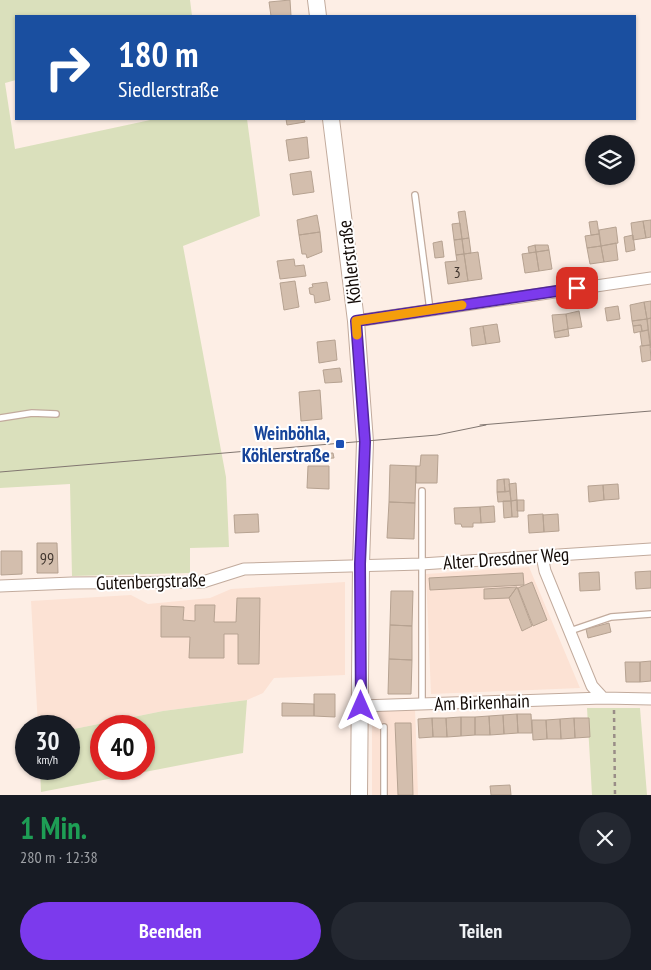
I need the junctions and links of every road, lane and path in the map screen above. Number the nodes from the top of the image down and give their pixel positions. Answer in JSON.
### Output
{"nodes":[{"id":1,"x":316,"y":0,"type":"edge"},
{"id":2,"x":318,"y":15,"type":"edge"},
{"id":3,"x":331,"y":120,"type":"edge"},
{"id":4,"x":415,"y":195,"type":"dead end"},
{"id":5,"x":651,"y":278,"type":"edge"},
{"id":6,"x":430,"y":310,"type":"junction"},
{"id":7,"x":356,"y":321,"type":"junction"},
{"id":8,"x":56,"y":414,"type":"dead end"},
{"id":9,"x":0,"y":418,"type":"edge"},
{"id":10,"x":422,"y":491,"type":"dead end"},
{"id":11,"x":651,"y":549,"type":"edge"},
{"id":12,"x":542,"y":556,"type":"junction"},
{"id":13,"x":360,"y":564,"type":"junction"},
{"id":14,"x":420,"y":564,"type":"junction"},
{"id":15,"x":0,"y":586,"type":"edge"},
{"id":16,"x":651,"y":614,"type":"edge"},
{"id":17,"x":570,"y":630,"type":"junction"},
{"id":18,"x":603,"y":698,"type":"junction"},
{"id":19,"x":651,"y":700,"type":"edge"},
{"id":20,"x":422,"y":704,"type":"junction"},
{"id":21,"x":361,"y":706,"type":"junction"},
{"id":22,"x":614,"y":708,"type":"dead end"},
{"id":23,"x":384,"y":727,"type":"dead end"},
{"id":24,"x":359,"y":795,"type":"edge"},
{"id":25,"x":384,"y":795,"type":"edge"},
{"id":26,"x":615,"y":795,"type":"edge"}],
"edges":[{"from":1,"to":2,"type":"street"},
{"from":3,"to":7,"type":"street","name":"Köhlerstraße"},
{"from":4,"to":6,"type":"lane"},
{"from":5,"to":6,"type":"street"},
{"from":6,"to":7,"type":"street"},
{"from":7,"to":13,"type":"street","name":"Köhlerstraße"},
{"from":8,"to":9,"type":"lane"},
{"from":10,"to":14,"type":"lane"},
{"from":11,"to":12,"type":"street","name":"Alter Dresdner Weg"},
{"from":12,"to":14,"type":"street","name":"Alter Dresdner Weg"},
{"from":12,"to":17,"type":"street"},
{"from":13,"to":14,"type":"street","name":"Alter Dresdner Weg"},
{"from":13,"to":15,"type":"street","name":"Gutenbergstraße"},
{"from":13,"to":21,"type":"street","name":"Köhlerstraße"},
{"from":14,"to":20,"type":"lane"},
{"from":16,"to":17,"type":"lane"},
{"from":17,"to":18,"type":"street"},
{"from":18,"to":19,"type":"street","name":"Am Birkenhain"},
{"from":18,"to":20,"type":"street","name":"Am Birkenhain"},
{"from":20,"to":21,"type":"street","name":"Am Birkenhain"},
{"from":21,"to":24,"type":"street","name":"Köhlerstraße"},
{"from":22,"to":26,"type":"path"},
{"from":23,"to":25,"type":"lane"}]}
